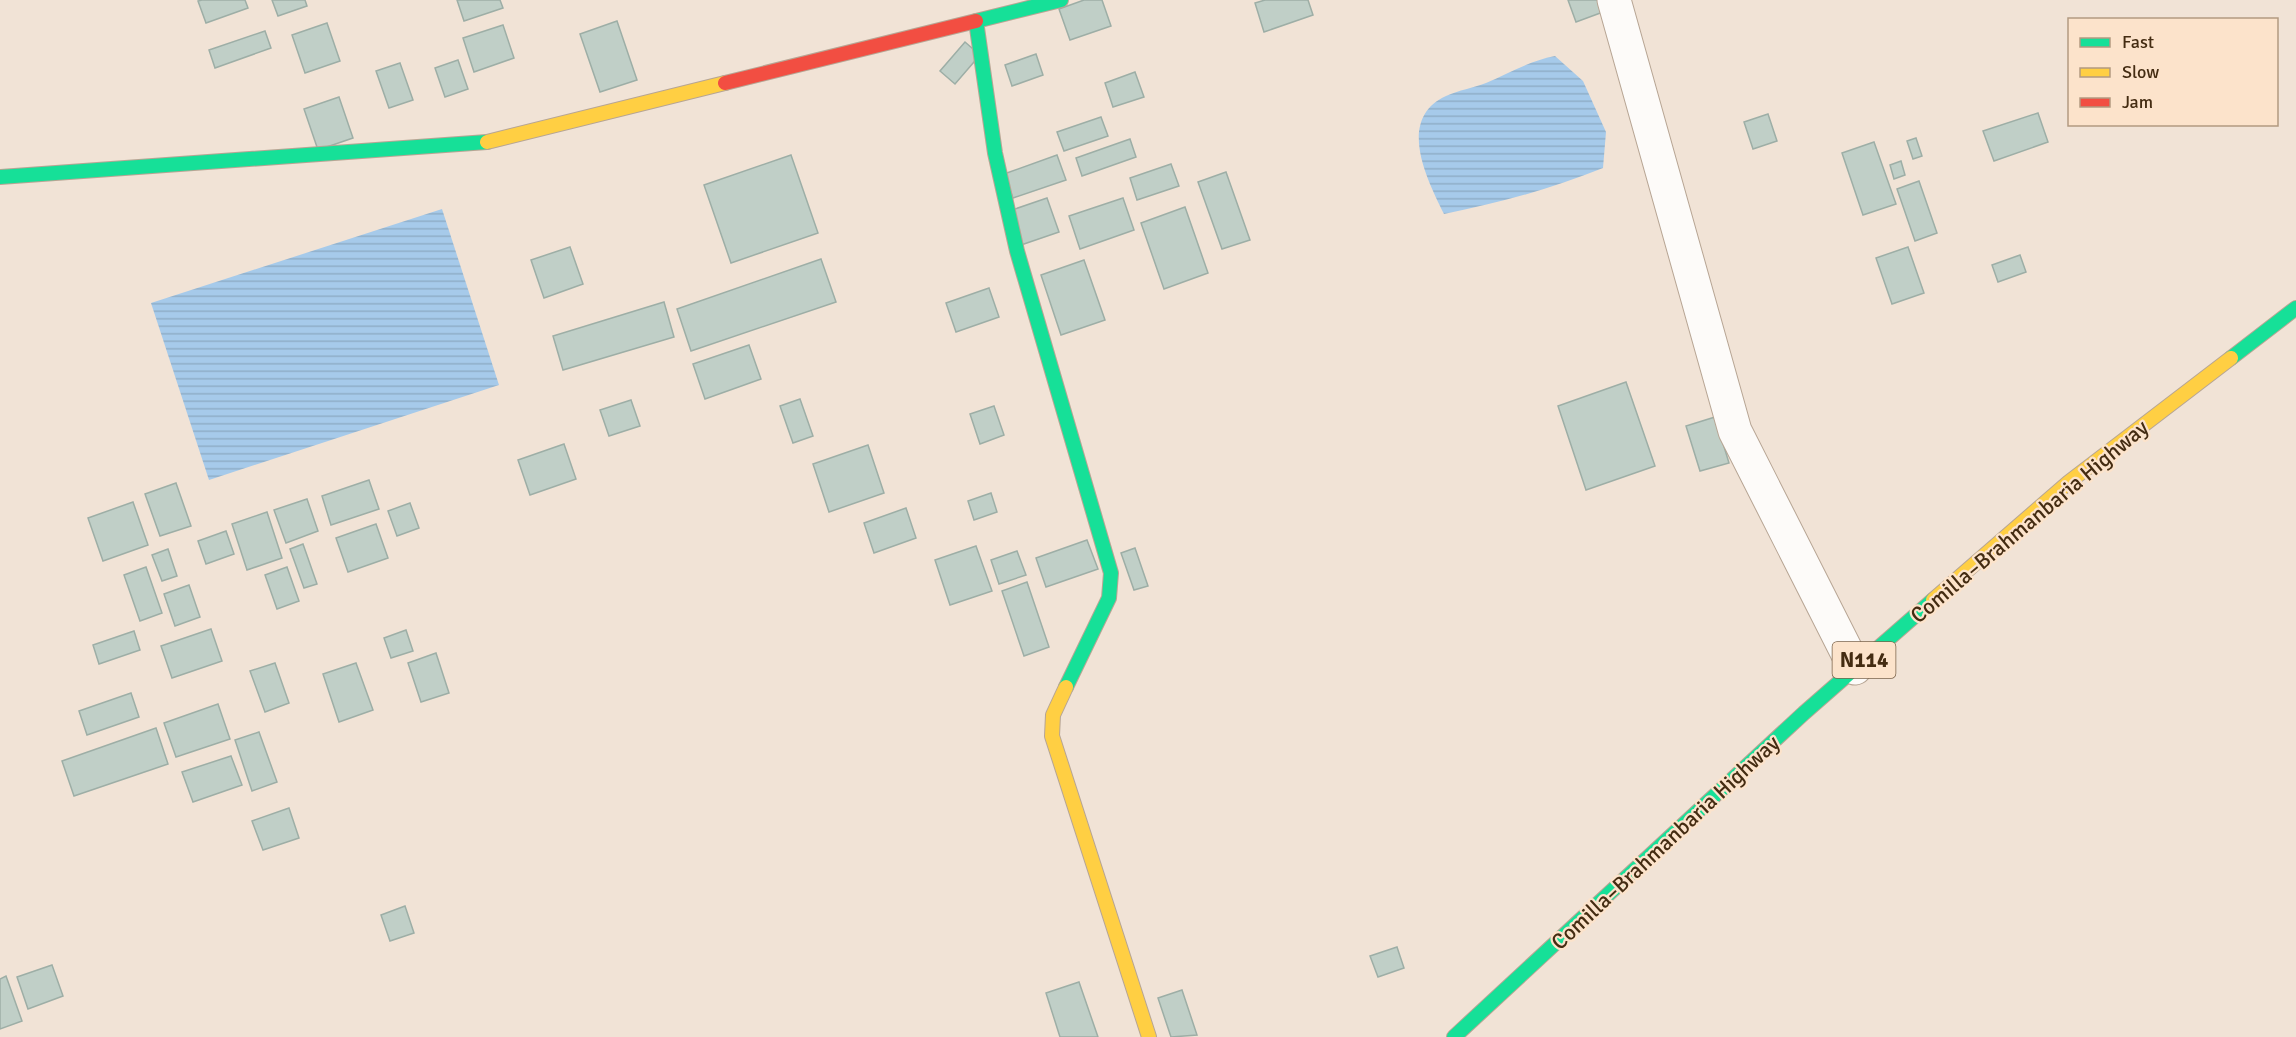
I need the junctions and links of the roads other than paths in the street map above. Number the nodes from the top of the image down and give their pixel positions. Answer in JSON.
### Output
{"nodes":[{"id":1,"x":1061,"y":0,"type":"edge"},
{"id":2,"x":1614,"y":0,"type":"edge"},
{"id":3,"x":976,"y":21,"type":"junction"},
{"id":4,"x":0,"y":177,"type":"edge"},
{"id":5,"x":2296,"y":308,"type":"edge"},
{"id":6,"x":1856,"y":668,"type":"junction"},
{"id":7,"x":1149,"y":1037,"type":"edge"},
{"id":8,"x":1454,"y":1037,"type":"edge"}],
"edges":[{"from":1,"to":3,"type":"main road"},
{"from":2,"to":6,"type":"street"},
{"from":3,"to":4,"type":"main road"},
{"from":3,"to":7,"type":"main road"},
{"from":5,"to":6,"type":"main road","name":"Comilla–Brahmanbaria Highway","number":"N114"},
{"from":6,"to":8,"type":"main road","name":"Comilla–Brahmanbaria Highway","number":"N114"}]}
